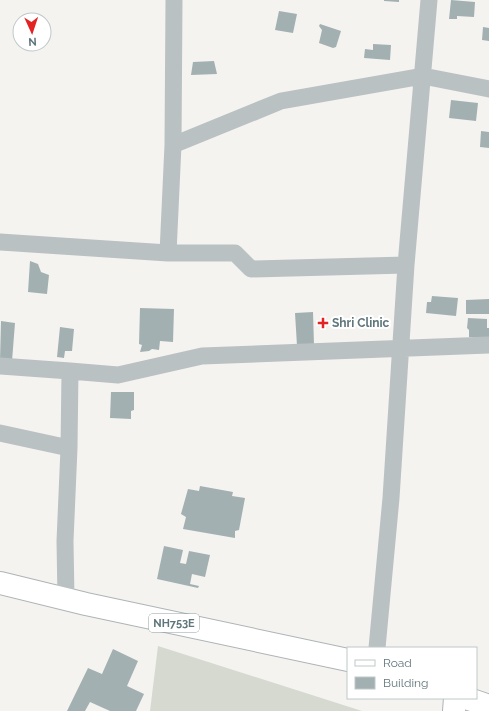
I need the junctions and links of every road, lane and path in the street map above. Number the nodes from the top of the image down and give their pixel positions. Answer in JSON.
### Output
{"nodes":[{"id":1,"x":174,"y":0,"type":"edge"},
{"id":2,"x":429,"y":0,"type":"edge"},
{"id":3,"x":422,"y":76,"type":"junction"},
{"id":4,"x":489,"y":89,"type":"edge"},
{"id":5,"x":173,"y":145,"type":"junction"},
{"id":6,"x":0,"y":242,"type":"edge"},
{"id":7,"x":168,"y":253,"type":"junction"},
{"id":8,"x":406,"y":265,"type":"junction"},
{"id":9,"x":489,"y":344,"type":"edge"},
{"id":10,"x":400,"y":348,"type":"junction"},
{"id":11,"x":0,"y":366,"type":"edge"},
{"id":12,"x":70,"y":371,"type":"junction"},
{"id":13,"x":0,"y":433,"type":"edge"},
{"id":14,"x":69,"y":448,"type":"junction"},
{"id":15,"x":0,"y":583,"type":"edge"},
{"id":16,"x":66,"y":599,"type":"junction"},
{"id":17,"x":377,"y":647,"type":"edge"},
{"id":18,"x":347,"y":660,"type":"edge"},
{"id":19,"x":455,"y":699,"type":"edge"},
{"id":20,"x":469,"y":699,"type":"edge"},
{"id":21,"x":489,"y":706,"type":"edge"},
{"id":22,"x":454,"y":711,"type":"edge"}],
"edges":[{"from":1,"to":5,"type":"street"},
{"from":2,"to":3,"type":"street"},
{"from":3,"to":4,"type":"street"},
{"from":3,"to":5,"type":"street"},
{"from":3,"to":8,"type":"street"},
{"from":5,"to":7,"type":"street"},
{"from":6,"to":7,"type":"street"},
{"from":7,"to":8,"type":"street"},
{"from":8,"to":10,"type":"street"},
{"from":9,"to":10,"type":"street"},
{"from":10,"to":12,"type":"street"},
{"from":10,"to":17,"type":"street"},
{"from":11,"to":12,"type":"street"},
{"from":12,"to":14,"type":"street"},
{"from":13,"to":14,"type":"street"},
{"from":14,"to":16,"type":"street"},
{"from":15,"to":16,"type":"main road","number":"NH753E"},
{"from":16,"to":18,"type":"main road","number":"NH753E"},
{"from":19,"to":22,"type":"main road"},
{"from":20,"to":21,"type":"main road"}]}
